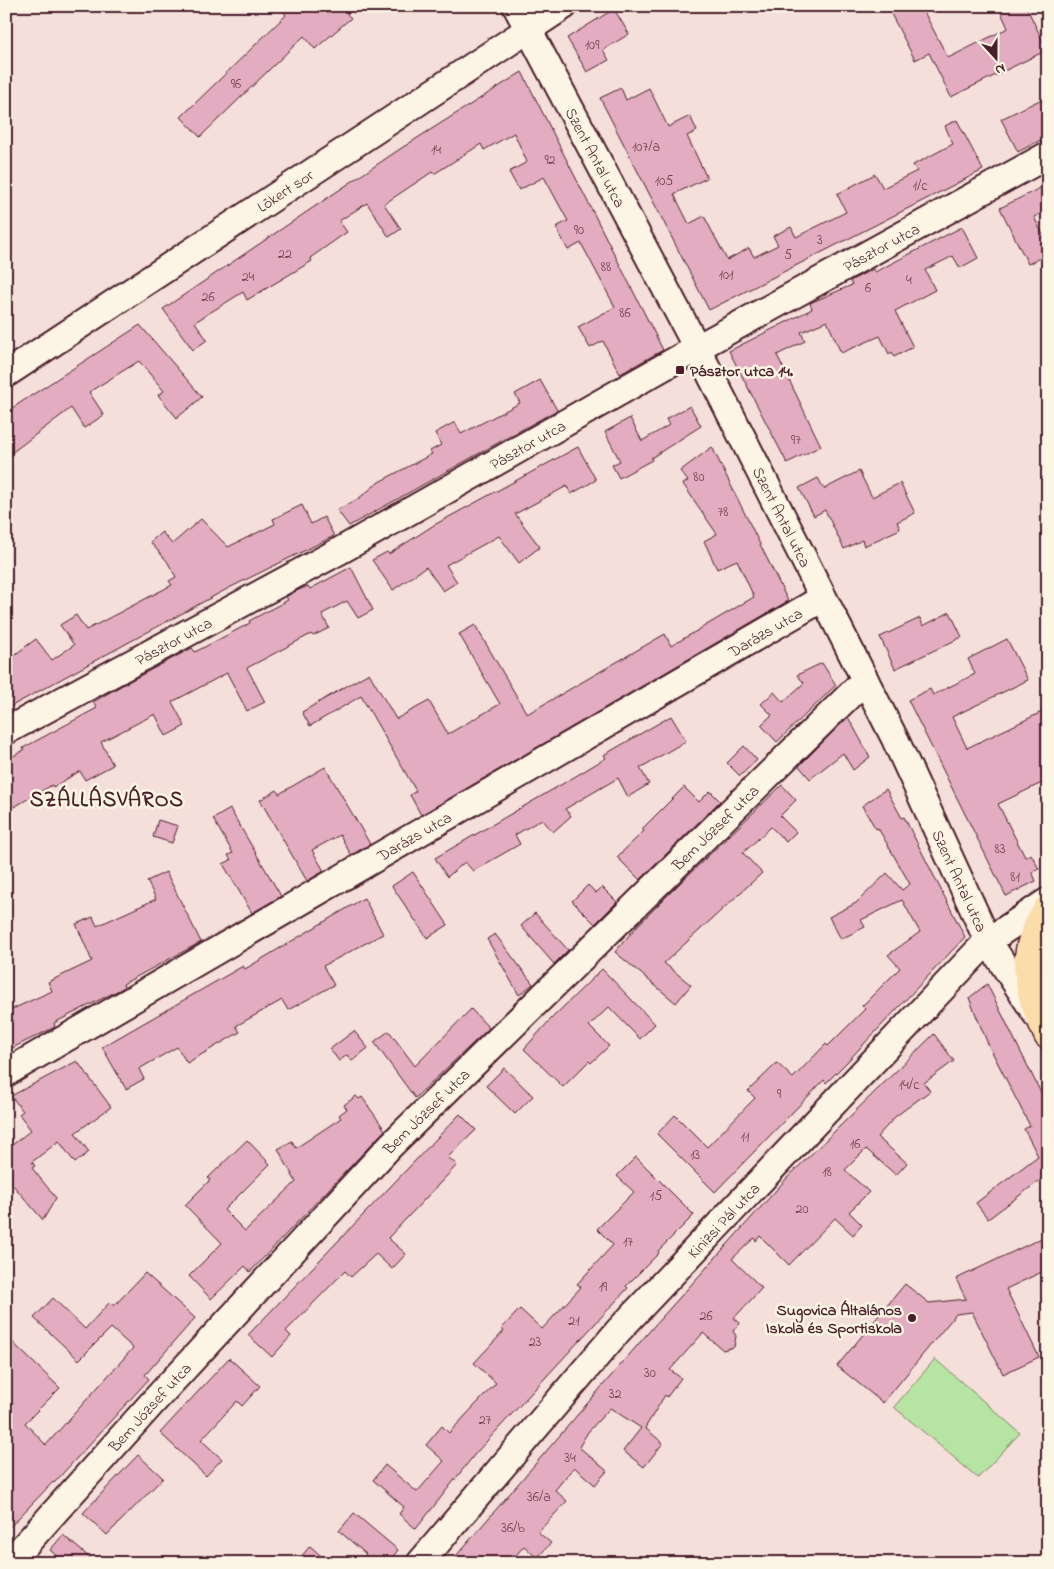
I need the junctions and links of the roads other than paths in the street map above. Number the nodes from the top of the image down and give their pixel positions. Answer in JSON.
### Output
{"nodes":[{"id":1,"x":516,"y":6,"type":"edge"},
{"id":2,"x":564,"y":6,"type":"edge"},
{"id":3,"x":528,"y":29,"type":"junction"},
{"id":4,"x":1048,"y":155,"type":"edge"},
{"id":5,"x":698,"y":348,"type":"junction"},
{"id":6,"x":6,"y":374,"type":"edge"},
{"id":7,"x":823,"y":598,"type":"junction"},
{"id":8,"x":865,"y":680,"type":"junction"},
{"id":9,"x":6,"y":731,"type":"edge"},
{"id":10,"x":1048,"y":902,"type":"edge"},
{"id":11,"x":1048,"y":909,"type":"edge"},
{"id":12,"x":988,"y":941,"type":"junction"},
{"id":13,"x":1046,"y":1031,"type":"edge"},
{"id":14,"x":6,"y":1073,"type":"edge"},
{"id":15,"x":9,"y":1563,"type":"edge"},
{"id":16,"x":420,"y":1563,"type":"edge"}],
"edges":[{"from":1,"to":3,"type":"street","name":"Szent Antal utca"},
{"from":2,"to":3,"type":"street","name":"Lőkert sor"},
{"from":3,"to":5,"type":"street","name":"Szent Antal utca"},
{"from":3,"to":6,"type":"street","name":"Lőkert sor"},
{"from":4,"to":5,"type":"street","name":"Pásztor utca"},
{"from":5,"to":7,"type":"street","name":"Szent Antal utca"},
{"from":5,"to":9,"type":"street","name":"Pásztor utca"},
{"from":7,"to":8,"type":"street","name":"Szent Antal utca"},
{"from":7,"to":14,"type":"street","name":"Darázs utca"},
{"from":8,"to":12,"type":"street","name":"Szent Antal utca"},
{"from":8,"to":15,"type":"street","name":"Bem József utca"},
{"from":10,"to":12,"type":"street","name":"Kinizsi Pál utca"},
{"from":11,"to":13,"type":"main road","name":"Szent Antal utca"},
{"from":12,"to":13,"type":"street","name":"Szent Antal utca"},
{"from":12,"to":16,"type":"street","name":"Kinizsi Pál utca"}]}
